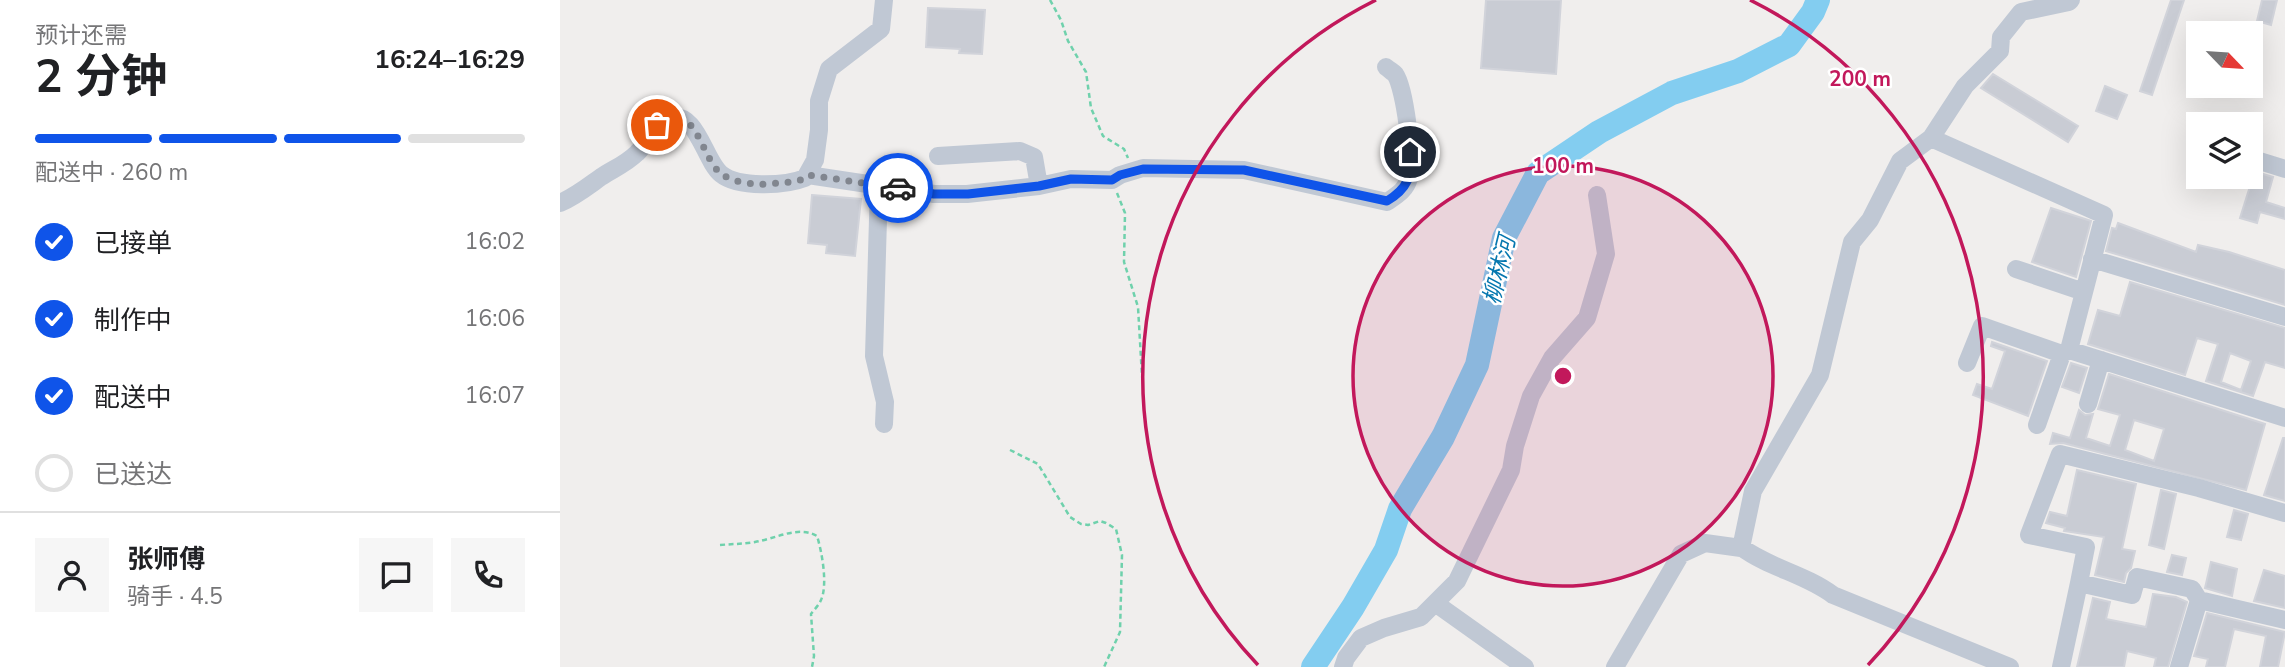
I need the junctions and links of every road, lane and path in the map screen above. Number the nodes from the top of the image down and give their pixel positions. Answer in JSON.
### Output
{"nodes":[{"id":1,"x":884,"y":0,"type":"edge"},
{"id":2,"x":1050,"y":0,"type":"edge"},
{"id":3,"x":2071,"y":0,"type":"edge"},
{"id":4,"x":1386,"y":68,"type":"dead end"},
{"id":5,"x":1931,"y":138,"type":"junction"},
{"id":6,"x":938,"y":156,"type":"dead end"},
{"id":7,"x":2263,"y":162,"type":"edge"},
{"id":8,"x":2285,"y":169,"type":"edge"},
{"id":9,"x":1132,"y":172,"type":"junction"},
{"id":10,"x":808,"y":175,"type":"junction"},
{"id":11,"x":1112,"y":180,"type":"junction"},
{"id":12,"x":879,"y":185,"type":"junction"},
{"id":13,"x":1039,"y":186,"type":"junction"},
{"id":14,"x":1597,"y":195,"type":"dead end"},
{"id":15,"x":560,"y":203,"type":"edge"},
{"id":16,"x":2092,"y":259,"type":"junction"},
{"id":17,"x":2016,"y":270,"type":"dead end"},
{"id":18,"x":2084,"y":292,"type":"junction"},
{"id":19,"x":2285,"y":317,"type":"edge"},
{"id":20,"x":2065,"y":352,"type":"junction"},
{"id":21,"x":2101,"y":360,"type":"junction"},
{"id":22,"x":1967,"y":363,"type":"dead end"},
{"id":23,"x":1142,"y":376,"type":"dead end"},
{"id":24,"x":2088,"y":404,"type":"dead end"},
{"id":25,"x":2285,"y":418,"type":"edge"},
{"id":26,"x":884,"y":424,"type":"dead end"},
{"id":27,"x":2037,"y":425,"type":"dead end"},
{"id":28,"x":1010,"y":450,"type":"dead end"},
{"id":29,"x":2285,"y":513,"type":"edge"},
{"id":30,"x":720,"y":545,"type":"dead end"},
{"id":31,"x":1741,"y":547,"type":"junction"},
{"id":32,"x":2079,"y":583,"type":"junction"},
{"id":33,"x":2199,"y":600,"type":"junction"},
{"id":34,"x":1435,"y":603,"type":"junction"},
{"id":35,"x":2285,"y":620,"type":"edge"},
{"id":36,"x":812,"y":667,"type":"edge"},
{"id":37,"x":1104,"y":667,"type":"edge"},
{"id":38,"x":1343,"y":667,"type":"edge"},
{"id":39,"x":1525,"y":667,"type":"edge"},
{"id":40,"x":1615,"y":667,"type":"edge"},
{"id":41,"x":2010,"y":667,"type":"edge"},
{"id":42,"x":2061,"y":667,"type":"edge"},
{"id":43,"x":2179,"y":667,"type":"edge"}],
"edges":[{"from":1,"to":10,"type":"street"},
{"from":2,"to":9,"type":"path"},
{"from":3,"to":5,"type":"street"},
{"from":4,"to":9,"type":"street"},
{"from":5,"to":16,"type":"street"},
{"from":5,"to":31,"type":"street"},
{"from":6,"to":13,"type":"street"},
{"from":7,"to":8,"type":"street"},
{"from":9,"to":11,"type":"street"},
{"from":10,"to":12,"type":"street"},
{"from":10,"to":15,"type":"street"},
{"from":11,"to":13,"type":"street"},
{"from":11,"to":23,"type":"path"},
{"from":12,"to":13,"type":"street"},
{"from":12,"to":26,"type":"street"},
{"from":14,"to":34,"type":"street"},
{"from":16,"to":18,"type":"street"},
{"from":16,"to":19,"type":"street"},
{"from":17,"to":18,"type":"street"},
{"from":18,"to":20,"type":"street"},
{"from":20,"to":21,"type":"street"},
{"from":20,"to":22,"type":"street"},
{"from":20,"to":27,"type":"street"},
{"from":21,"to":24,"type":"street"},
{"from":21,"to":25,"type":"street"},
{"from":28,"to":37,"type":"path"},
{"from":29,"to":32,"type":"street"},
{"from":30,"to":36,"type":"path"},
{"from":31,"to":40,"type":"street"},
{"from":31,"to":41,"type":"street"},
{"from":32,"to":33,"type":"street"},
{"from":32,"to":42,"type":"street"},
{"from":33,"to":35,"type":"street"},
{"from":33,"to":43,"type":"street"},
{"from":34,"to":38,"type":"street"},
{"from":34,"to":39,"type":"street"}]}
